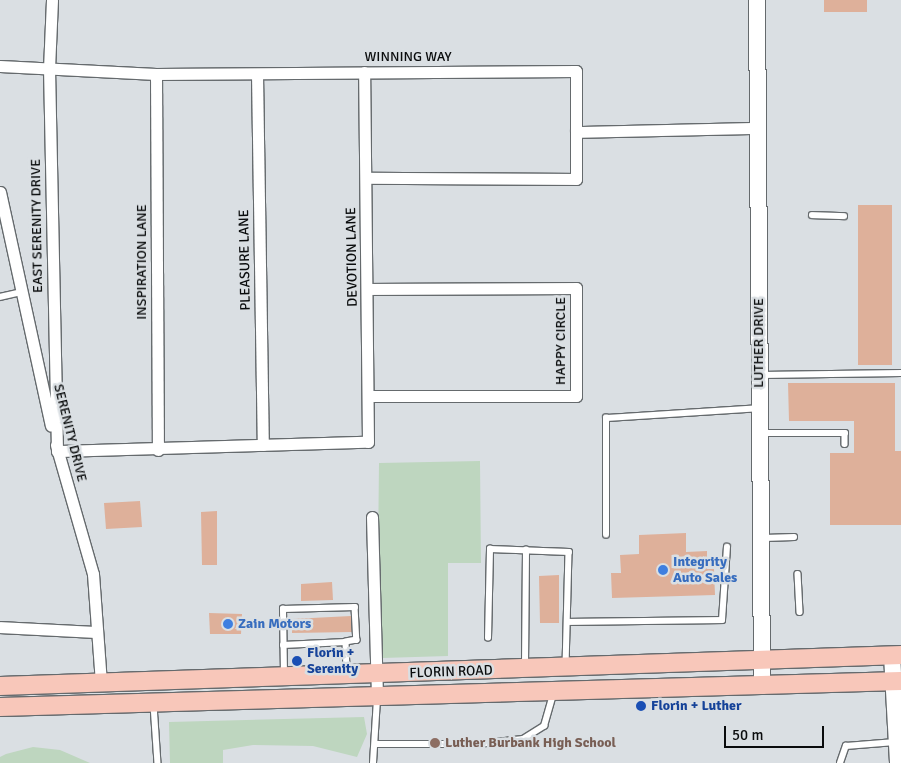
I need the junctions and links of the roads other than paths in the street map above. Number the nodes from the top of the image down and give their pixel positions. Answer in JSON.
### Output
{"nodes":[{"id":1,"x":52,"y":0,"type":"edge"},
{"id":2,"x":757,"y":0,"type":"edge"},
{"id":3,"x":0,"y":66,"type":"edge"},
{"id":4,"x":49,"y":68,"type":"junction"},
{"id":5,"x":364,"y":72,"type":"junction"},
{"id":6,"x":156,"y":74,"type":"junction"},
{"id":7,"x":257,"y":74,"type":"junction"},
{"id":8,"x":757,"y":128,"type":"junction"},
{"id":9,"x":576,"y":132,"type":"junction"},
{"id":10,"x":366,"y":178,"type":"junction"},
{"id":11,"x":0,"y":192,"type":"edge"},
{"id":12,"x":812,"y":215,"type":"dead end"},
{"id":13,"x":844,"y":216,"type":"dead end"},
{"id":14,"x":368,"y":289,"type":"junction"},
{"id":15,"x":22,"y":292,"type":"junction"},
{"id":16,"x":0,"y":297,"type":"edge"},
{"id":17,"x":901,"y":373,"type":"edge"},
{"id":18,"x":759,"y":375,"type":"junction"},
{"id":19,"x":369,"y":396,"type":"junction"},
{"id":20,"x":759,"y":408,"type":"junction"},
{"id":21,"x":759,"y":433,"type":"junction"},
{"id":22,"x":845,"y":444,"type":"dead end"},
{"id":23,"x":263,"y":445,"type":"junction"},
{"id":24,"x":158,"y":450,"type":"junction"},
{"id":25,"x":57,"y":451,"type":"junction"},
{"id":26,"x":372,"y":517,"type":"dead end"},
{"id":27,"x":606,"y":535,"type":"dead end"},
{"id":28,"x":760,"y":538,"type":"junction"},
{"id":29,"x":794,"y":538,"type":"dead end"},
{"id":30,"x":727,"y":547,"type":"dead end"},
{"id":31,"x":526,"y":550,"type":"junction"},
{"id":32,"x":798,"y":574,"type":"dead end"},
{"id":33,"x":800,"y":612,"type":"dead end"},
{"id":34,"x":567,"y":622,"type":"junction"},
{"id":35,"x":0,"y":627,"type":"edge"},
{"id":36,"x":95,"y":632,"type":"junction"},
{"id":37,"x":488,"y":638,"type":"dead end"},
{"id":38,"x":346,"y":642,"type":"junction"},
{"id":39,"x":283,"y":645,"type":"junction"},
{"id":40,"x":896,"y":655,"type":"edge"},
{"id":41,"x":761,"y":660,"type":"junction"},
{"id":42,"x":566,"y":668,"type":"junction"},
{"id":43,"x":525,"y":669,"type":"junction"},
{"id":44,"x":376,"y":675,"type":"junction"},
{"id":45,"x":347,"y":676,"type":"junction"},
{"id":46,"x":284,"y":677,"type":"junction"},
{"id":47,"x":898,"y":682,"type":"edge"},
{"id":48,"x":101,"y":683,"type":"junction"},
{"id":49,"x":0,"y":686,"type":"edge"},
{"id":50,"x":762,"y":686,"type":"junction"},
{"id":51,"x":553,"y":693,"type":"junction"},
{"id":52,"x":377,"y":699,"type":"junction"},
{"id":53,"x":154,"y":703,"type":"junction"},
{"id":54,"x":76,"y":705,"type":"junction"},
{"id":55,"x":0,"y":706,"type":"edge"},
{"id":56,"x":897,"y":742,"type":"junction"},
{"id":57,"x":375,"y":744,"type":"junction"},
{"id":58,"x":158,"y":763,"type":"edge"},
{"id":59,"x":373,"y":763,"type":"edge"},
{"id":60,"x":840,"y":763,"type":"edge"},
{"id":61,"x":898,"y":763,"type":"edge"}],
"edges":[{"from":1,"to":4,"type":"street","name":"EAST SERENITY DRIVE"},
{"from":2,"to":8,"type":"street","name":"LUTHER DRIVE"},
{"from":3,"to":4,"type":"street","name":"WINNING WAY"},
{"from":4,"to":6,"type":"street","name":"WINNING WAY"},
{"from":4,"to":25,"type":"street","name":"EAST SERENITY DRIVE"},
{"from":5,"to":7,"type":"street","name":"WINNING WAY"},
{"from":5,"to":9,"type":"street","name":"WINNING WAY"},
{"from":5,"to":10,"type":"street","name":"DEVOTION LANE"},
{"from":6,"to":7,"type":"street","name":"WINNING WAY"},
{"from":6,"to":24,"type":"street","name":"INSPIRATION LANE"},
{"from":7,"to":23,"type":"street","name":"PLEASURE LANE"},
{"from":8,"to":9,"type":"street"},
{"from":8,"to":18,"type":"street","name":"LUTHER DRIVE"},
{"from":9,"to":10,"type":"street"},
{"from":10,"to":14,"type":"street","name":"DEVOTION LANE"},
{"from":11,"to":15,"type":"street","name":"SERENITY DRIVE"},
{"from":12,"to":13,"type":"lane"},
{"from":14,"to":19,"type":"street","name":"DEVOTION LANE"},
{"from":14,"to":19,"type":"street","name":"HAPPY CIRCLE"},
{"from":15,"to":16,"type":"lane"},
{"from":15,"to":25,"type":"street","name":"SERENITY DRIVE"},
{"from":17,"to":18,"type":"lane"},
{"from":18,"to":20,"type":"street","name":"LUTHER DRIVE"},
{"from":19,"to":23,"type":"street","name":"DEVOTION LANE"},
{"from":20,"to":21,"type":"street","name":"LUTHER DRIVE"},
{"from":20,"to":27,"type":"lane"},
{"from":21,"to":22,"type":"lane"},
{"from":21,"to":28,"type":"street","name":"LUTHER DRIVE"},
{"from":23,"to":24,"type":"street"},
{"from":24,"to":25,"type":"street"},
{"from":25,"to":36,"type":"street","name":"SERENITY DRIVE"},
{"from":26,"to":44,"type":"street"},
{"from":28,"to":29,"type":"lane"},
{"from":28,"to":41,"type":"street","name":"LUTHER DRIVE"},
{"from":30,"to":34,"type":"lane"},
{"from":31,"to":34,"type":"lane"},
{"from":31,"to":37,"type":"lane"},
{"from":31,"to":43,"type":"lane"},
{"from":32,"to":33,"type":"lane"},
{"from":34,"to":42,"type":"lane"},
{"from":35,"to":36,"type":"street"},
{"from":36,"to":48,"type":"street","name":"SERENITY DRIVE"},
{"from":38,"to":39,"type":"lane"},
{"from":38,"to":39,"type":"lane"},
{"from":38,"to":45,"type":"lane"},
{"from":39,"to":46,"type":"lane"},
{"from":40,"to":41,"type":"main road","name":"FLORIN ROAD"},
{"from":40,"to":47,"type":"street"},
{"from":41,"to":42,"type":"main road","name":"FLORIN ROAD"},
{"from":41,"to":50,"type":"street","name":"LUTHER DRIVE"},
{"from":42,"to":43,"type":"main road","name":"FLORIN ROAD"},
{"from":43,"to":44,"type":"main road","name":"FLORIN ROAD"},
{"from":44,"to":45,"type":"main road","name":"FLORIN ROAD"},
{"from":44,"to":52,"type":"street"},
{"from":45,"to":46,"type":"main road","name":"FLORIN ROAD"},
{"from":46,"to":48,"type":"main road","name":"FLORIN ROAD"},
{"from":47,"to":50,"type":"main road","name":"FLORIN ROAD"},
{"from":47,"to":56,"type":"street"},
{"from":48,"to":49,"type":"main road","name":"FLORIN ROAD"},
{"from":48,"to":54,"type":"main road"},
{"from":50,"to":51,"type":"main road","name":"FLORIN ROAD"},
{"from":51,"to":52,"type":"main road","name":"FLORIN ROAD"},
{"from":51,"to":57,"type":"lane"},
{"from":52,"to":53,"type":"main road","name":"FLORIN ROAD"},
{"from":52,"to":57,"type":"lane"},
{"from":53,"to":54,"type":"main road","name":"FLORIN ROAD"},
{"from":53,"to":58,"type":"lane"},
{"from":54,"to":55,"type":"main road","name":"FLORIN ROAD"},
{"from":56,"to":60,"type":"lane"},
{"from":56,"to":61,"type":"street"},
{"from":57,"to":59,"type":"lane"}]}
